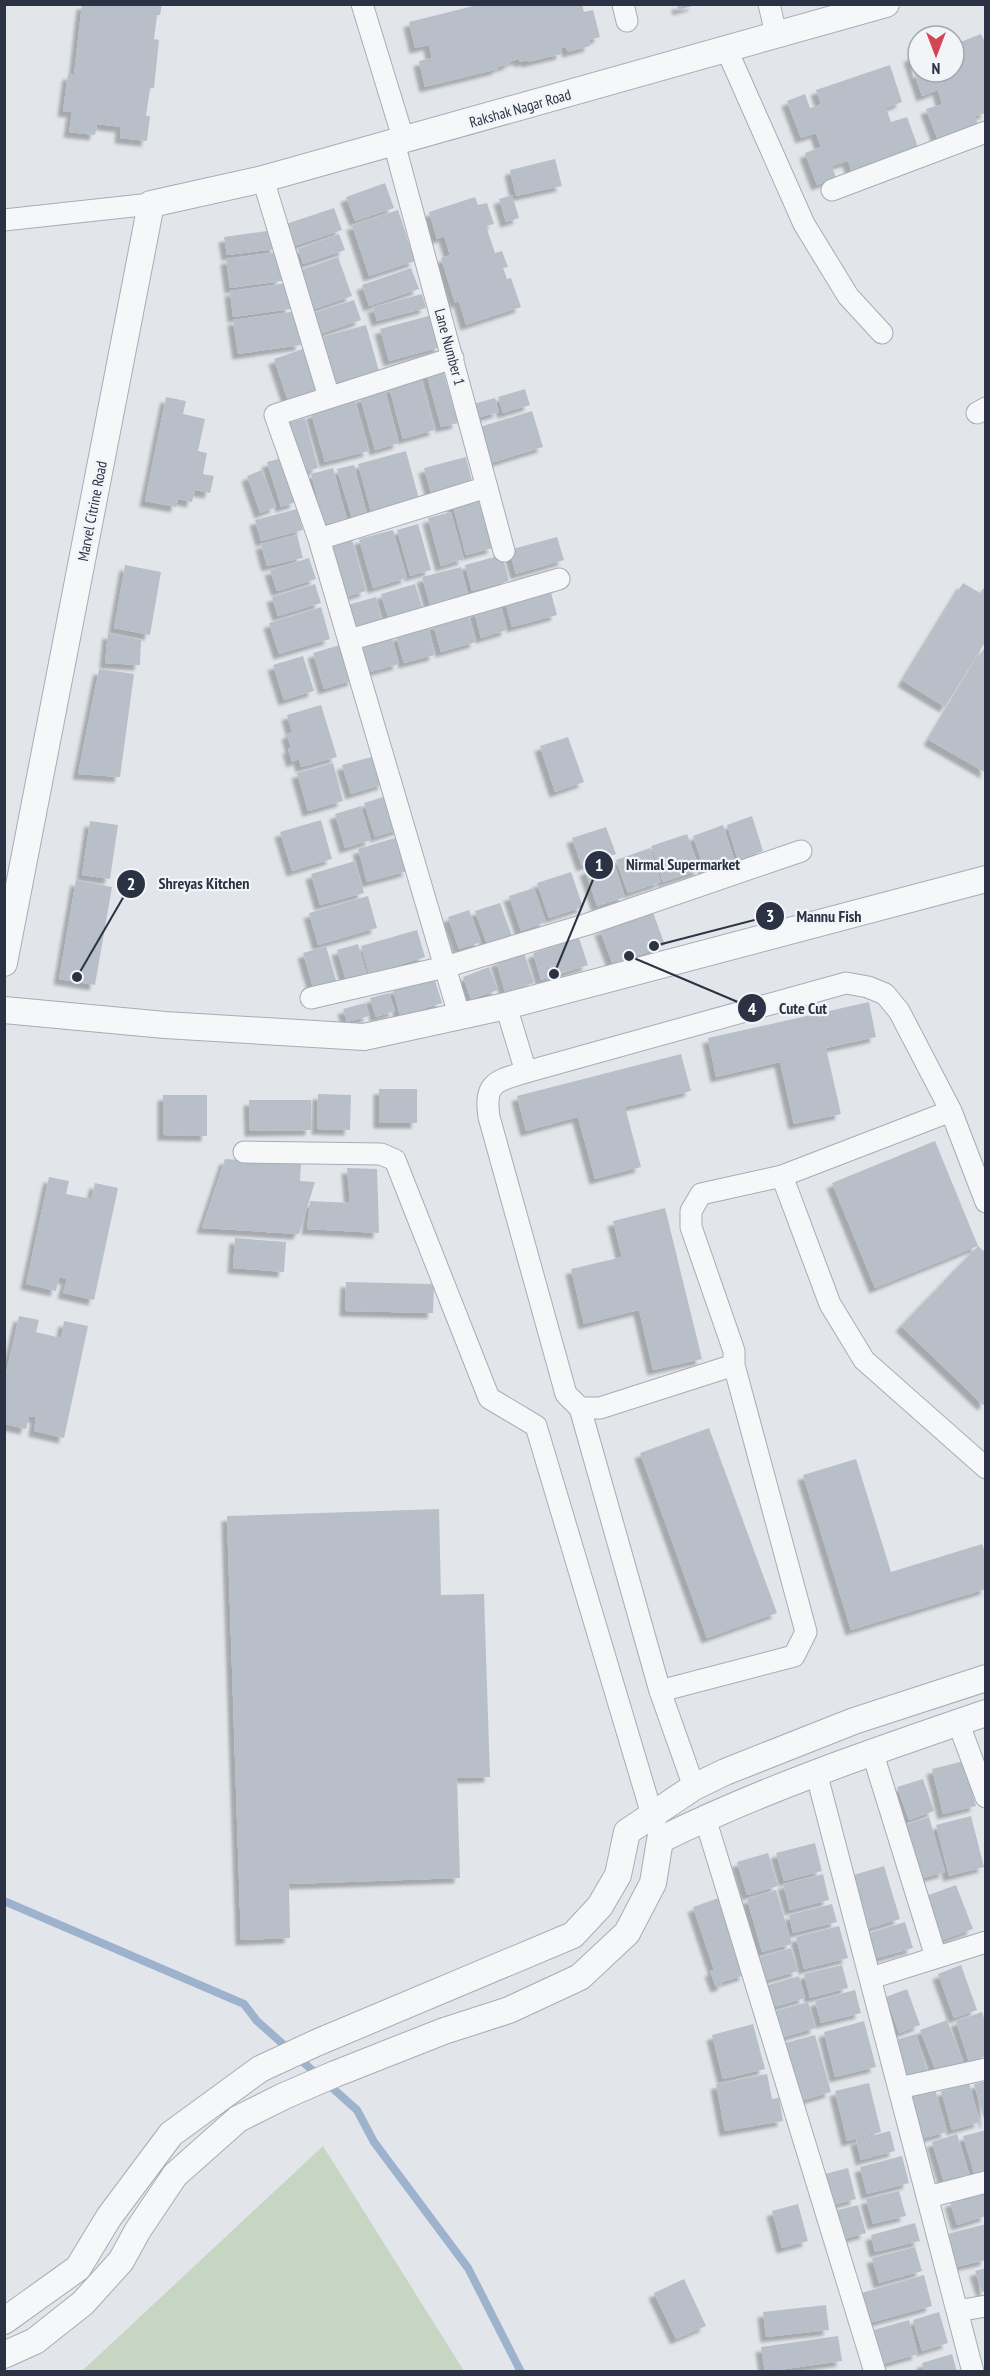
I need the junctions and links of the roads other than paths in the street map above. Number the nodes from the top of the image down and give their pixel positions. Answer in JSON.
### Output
{"nodes":[{"id":1,"x":362,"y":4,"type":"edge"},
{"id":2,"x":769,"y":4,"type":"edge"},
{"id":3,"x":886,"y":4,"type":"edge"},
{"id":4,"x":776,"y":34,"type":"junction"},
{"id":5,"x":726,"y":48,"type":"junction"},
{"id":6,"x":986,"y":132,"type":"edge"},
{"id":7,"x":399,"y":142,"type":"junction"},
{"id":8,"x":263,"y":179,"type":"junction"},
{"id":9,"x":832,"y":190,"type":"dead end"},
{"id":10,"x":151,"y":204,"type":"junction"},
{"id":11,"x":4,"y":220,"type":"edge"},
{"id":12,"x":882,"y":333,"type":"dead end"},
{"id":13,"x":453,"y":358,"type":"junction"},
{"id":14,"x":329,"y":397,"type":"junction"},
{"id":15,"x":487,"y":487,"type":"junction"},
{"id":16,"x":319,"y":539,"type":"junction"},
{"id":17,"x":504,"y":551,"type":"dead end"},
{"id":18,"x":559,"y":579,"type":"dead end"},
{"id":19,"x":349,"y":640,"type":"junction"},
{"id":20,"x":801,"y":851,"type":"dead end"},
{"id":21,"x":986,"y":879,"type":"edge"},
{"id":22,"x":4,"y":963,"type":"edge"},
{"id":23,"x":445,"y":967,"type":"junction"},
{"id":24,"x":311,"y":998,"type":"dead end"},
{"id":25,"x":507,"y":1006,"type":"junction"},
{"id":26,"x":4,"y":1011,"type":"edge"},
{"id":27,"x":460,"y":1018,"type":"junction"},
{"id":28,"x":526,"y":1072,"type":"junction"},
{"id":29,"x":951,"y":1111,"type":"junction"},
{"id":30,"x":244,"y":1152,"type":"dead end"},
{"id":31,"x":782,"y":1176,"type":"junction"},
{"id":32,"x":986,"y":1202,"type":"edge"},
{"id":33,"x":734,"y":1365,"type":"junction"},
{"id":34,"x":580,"y":1408,"type":"junction"},
{"id":35,"x":986,"y":1468,"type":"edge"},
{"id":36,"x":986,"y":1678,"type":"edge"},
{"id":37,"x":660,"y":1690,"type":"junction"},
{"id":38,"x":986,"y":1713,"type":"edge"},
{"id":39,"x":958,"y":1722,"type":"junction"},
{"id":40,"x":872,"y":1751,"type":"junction"},
{"id":41,"x":816,"y":1772,"type":"junction"},
{"id":42,"x":694,"y":1787,"type":"junction"},
{"id":43,"x":986,"y":1797,"type":"edge"},
{"id":44,"x":652,"y":1814,"type":"junction"},
{"id":45,"x":705,"y":1818,"type":"junction"},
{"id":46,"x":660,"y":1840,"type":"junction"},
{"id":47,"x":986,"y":1942,"type":"edge"},
{"id":48,"x":936,"y":1957,"type":"junction"},
{"id":49,"x":871,"y":1978,"type":"junction"},
{"id":50,"x":343,"y":2031,"type":"junction"},
{"id":51,"x":365,"y":2062,"type":"junction"},
{"id":52,"x":986,"y":2069,"type":"edge"},
{"id":53,"x":899,"y":2088,"type":"junction"},
{"id":54,"x":986,"y":2182,"type":"edge"},
{"id":55,"x":928,"y":2197,"type":"junction"},
{"id":56,"x":986,"y":2306,"type":"edge"},
{"id":57,"x":957,"y":2311,"type":"junction"},
{"id":58,"x":4,"y":2321,"type":"edge"},
{"id":59,"x":4,"y":2355,"type":"edge"},
{"id":60,"x":875,"y":2372,"type":"edge"},
{"id":61,"x":973,"y":2372,"type":"edge"}],
"edges":[{"from":1,"to":7,"type":"street","name":"Lane Number 1"},
{"from":2,"to":4,"type":"street"},
{"from":3,"to":4,"type":"street","name":"Rakshak Nagar Road"},
{"from":4,"to":5,"type":"street","name":"Rakshak Nagar Road"},
{"from":5,"to":7,"type":"street","name":"Rakshak Nagar Road"},
{"from":5,"to":12,"type":"street"},
{"from":6,"to":9,"type":"street"},
{"from":7,"to":8,"type":"street","name":"Rakshak Nagar Road"},
{"from":7,"to":13,"type":"street","name":"Lane Number 1"},
{"from":8,"to":10,"type":"street","name":"Rakshak Nagar Road"},
{"from":8,"to":14,"type":"street"},
{"from":10,"to":11,"type":"street"},
{"from":10,"to":22,"type":"street","name":"Marvel Citrine Road"},
{"from":13,"to":14,"type":"street"},
{"from":13,"to":15,"type":"street","name":"Lane Number 1"},
{"from":14,"to":16,"type":"street"},
{"from":15,"to":16,"type":"street"},
{"from":15,"to":17,"type":"street","name":"Lane Number 1"},
{"from":16,"to":19,"type":"street"},
{"from":18,"to":19,"type":"street"},
{"from":19,"to":23,"type":"street"},
{"from":20,"to":23,"type":"street"},
{"from":21,"to":25,"type":"street"},
{"from":23,"to":24,"type":"street"},
{"from":23,"to":27,"type":"street"},
{"from":25,"to":27,"type":"street"},
{"from":25,"to":28,"type":"street"},
{"from":26,"to":27,"type":"street"},
{"from":28,"to":29,"type":"street"},
{"from":28,"to":34,"type":"street"},
{"from":29,"to":31,"type":"street"},
{"from":29,"to":32,"type":"street"},
{"from":30,"to":44,"type":"street"},
{"from":31,"to":33,"type":"street"},
{"from":31,"to":35,"type":"street"},
{"from":33,"to":34,"type":"street"},
{"from":33,"to":37,"type":"street"},
{"from":34,"to":37,"type":"street"},
{"from":36,"to":42,"type":"street"},
{"from":37,"to":42,"type":"street"},
{"from":38,"to":39,"type":"street"},
{"from":39,"to":40,"type":"street"},
{"from":39,"to":43,"type":"street"},
{"from":40,"to":41,"type":"street"},
{"from":40,"to":48,"type":"street"},
{"from":41,"to":45,"type":"street"},
{"from":41,"to":49,"type":"street"},
{"from":42,"to":44,"type":"street"},
{"from":44,"to":46,"type":"street"},
{"from":44,"to":50,"type":"street"},
{"from":45,"to":46,"type":"street"},
{"from":45,"to":60,"type":"street"},
{"from":46,"to":51,"type":"street"},
{"from":47,"to":48,"type":"street"},
{"from":48,"to":49,"type":"street"},
{"from":49,"to":53,"type":"street"},
{"from":50,"to":51,"type":"street"},
{"from":50,"to":58,"type":"street"},
{"from":51,"to":59,"type":"street"},
{"from":52,"to":53,"type":"street"},
{"from":53,"to":55,"type":"street"},
{"from":54,"to":55,"type":"street"},
{"from":55,"to":57,"type":"street"},
{"from":56,"to":57,"type":"street"},
{"from":57,"to":61,"type":"street"}]}
